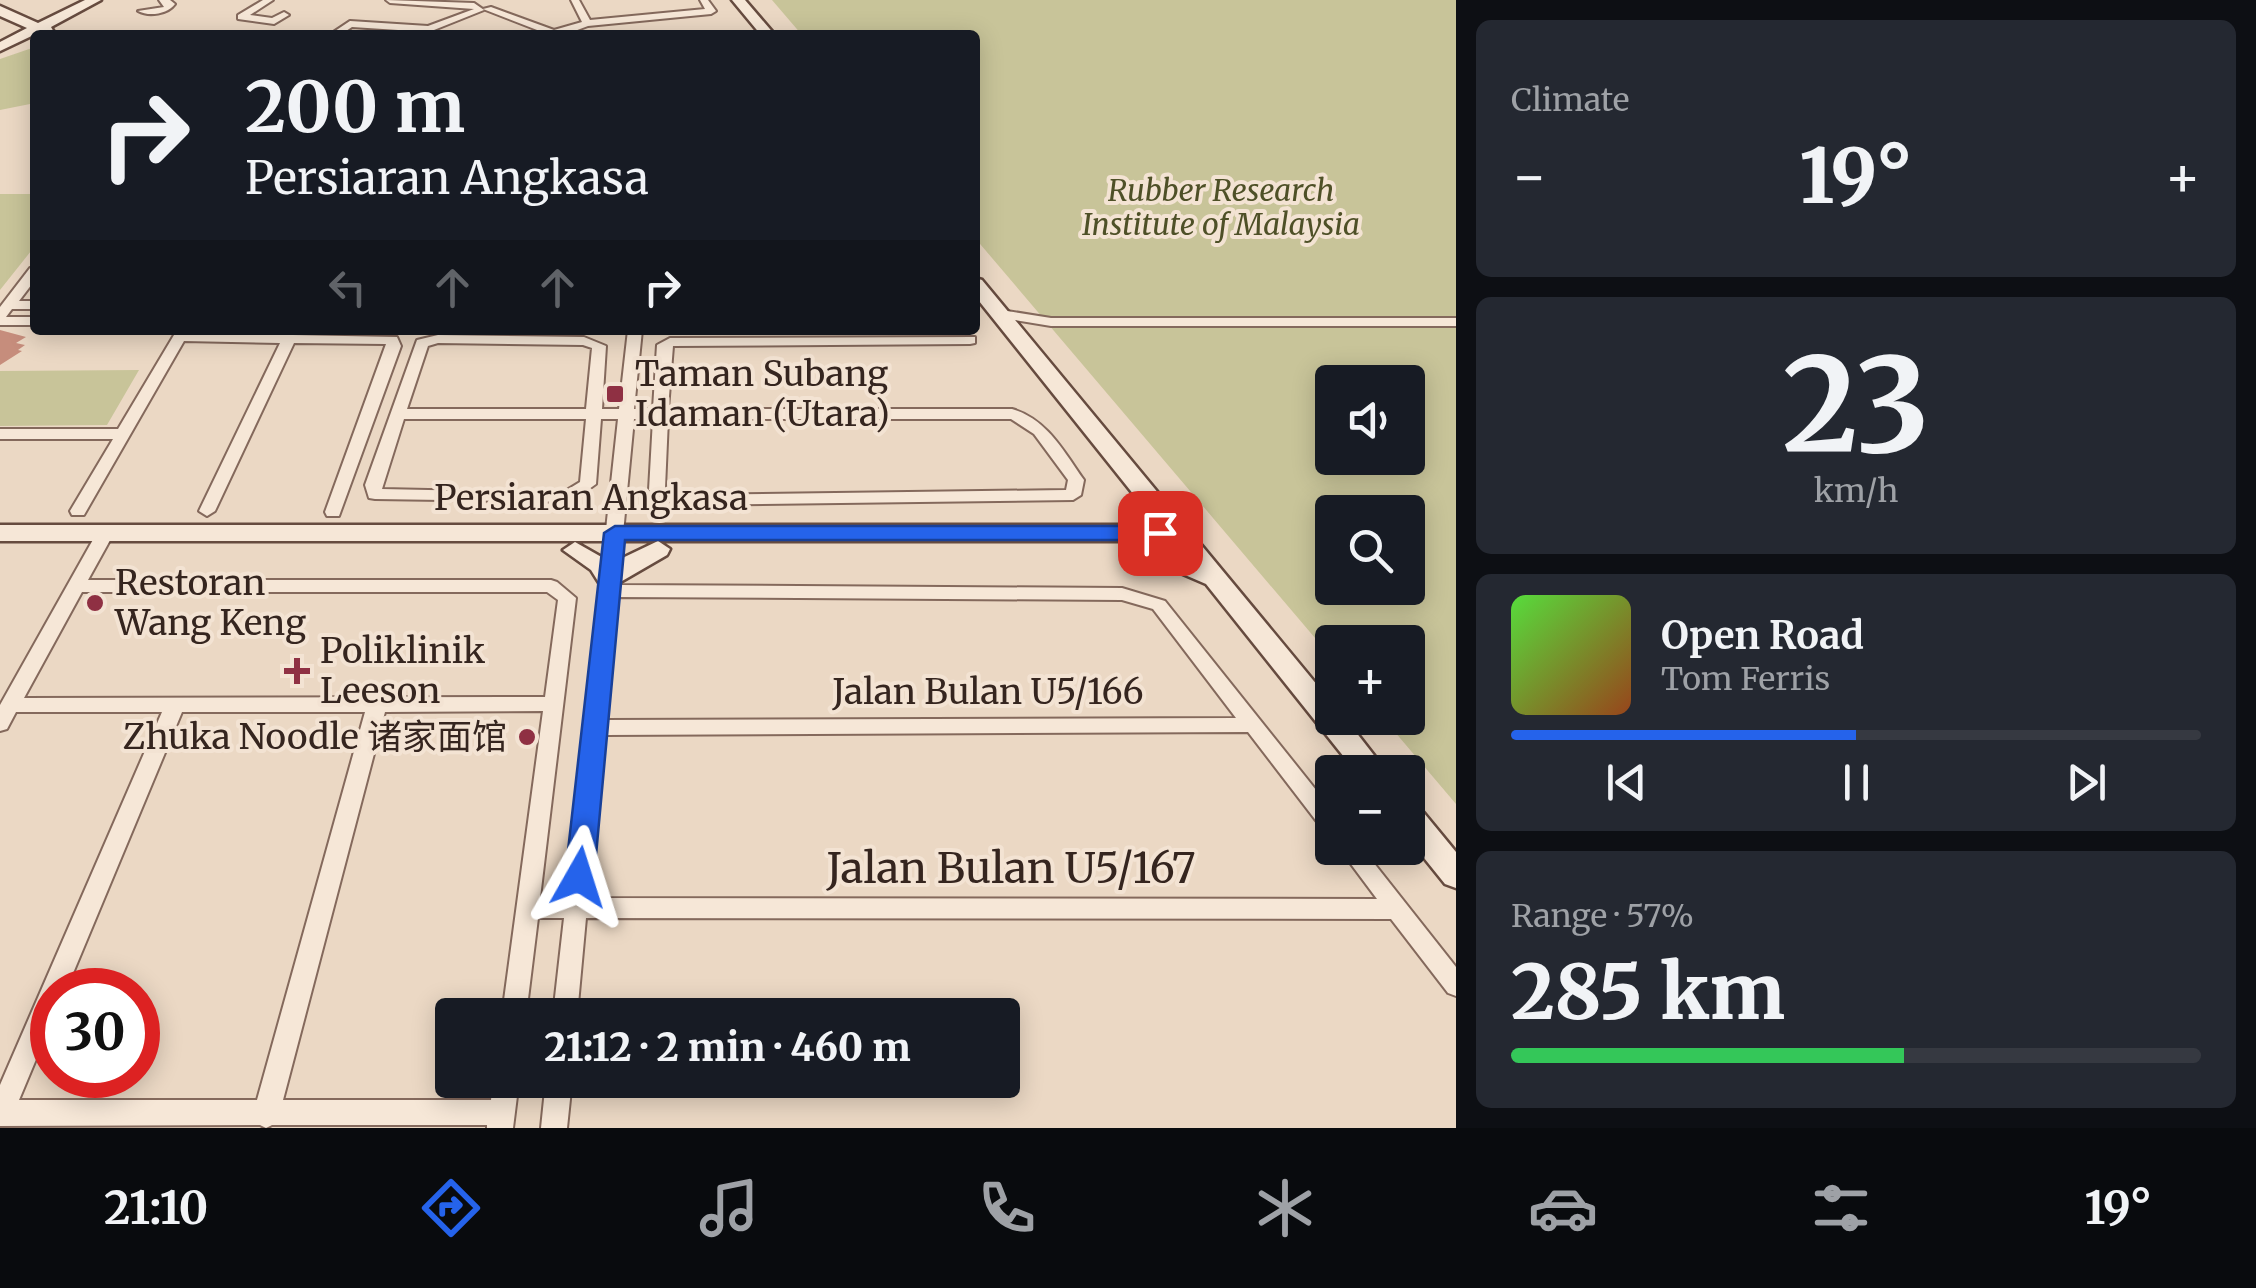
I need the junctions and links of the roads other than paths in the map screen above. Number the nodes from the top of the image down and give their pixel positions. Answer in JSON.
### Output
{"nodes":[{"id":1,"x":108,"y":0,"type":"edge"},
{"id":2,"x":269,"y":0,"type":"edge"},
{"id":3,"x":390,"y":0,"type":"edge"},
{"id":4,"x":575,"y":0,"type":"edge"},
{"id":5,"x":586,"y":0,"type":"edge"},
{"id":6,"x":704,"y":0,"type":"edge"},
{"id":7,"x":738,"y":0,"type":"edge"},
{"id":8,"x":89,"y":2,"type":"edge"},
{"id":9,"x":485,"y":6,"type":"edge"},
{"id":10,"x":0,"y":10,"type":"edge"},
{"id":11,"x":249,"y":12,"type":"dead end"},
{"id":12,"x":587,"y":23,"type":"junction"},
{"id":13,"x":35,"y":30,"type":"edge"},
{"id":14,"x":41,"y":30,"type":"edge"},
{"id":15,"x":42,"y":30,"type":"edge"},
{"id":16,"x":341,"y":30,"type":"edge"},
{"id":17,"x":546,"y":30,"type":"edge"},
{"id":18,"x":567,"y":30,"type":"edge"},
{"id":19,"x":764,"y":30,"type":"edge"},
{"id":20,"x":30,"y":36,"type":"edge"},
{"id":21,"x":0,"y":50,"type":"edge"},
{"id":22,"x":30,"y":278,"type":"edge"},
{"id":23,"x":980,"y":290,"type":"edge"},
{"id":24,"x":30,"y":307,"type":"edge"},
{"id":25,"x":3,"y":314,"type":"edge"},
{"id":26,"x":30,"y":320,"type":"edge"},
{"id":27,"x":1051,"y":322,"type":"junction"},
{"id":28,"x":1456,"y":322,"type":"edge"},
{"id":29,"x":1008,"y":323,"type":"junction"},
{"id":30,"x":181,"y":335,"type":"edge"},
{"id":31,"x":236,"y":335,"type":"edge"},
{"id":32,"x":635,"y":335,"type":"edge"},
{"id":33,"x":290,"y":337,"type":"junction"},
{"id":34,"x":970,"y":340,"type":"dead end"},
{"id":35,"x":397,"y":414,"type":"junction"},
{"id":36,"x":597,"y":414,"type":"junction"},
{"id":37,"x":627,"y":414,"type":"junction"},
{"id":38,"x":662,"y":414,"type":"junction"},
{"id":39,"x":0,"y":434,"type":"edge"},
{"id":40,"x":123,"y":434,"type":"junction"},
{"id":41,"x":1158,"y":504,"type":"junction"},
{"id":42,"x":78,"y":511,"type":"dead end"},
{"id":43,"x":207,"y":512,"type":"dead end"},
{"id":44,"x":333,"y":512,"type":"dead end"},
{"id":45,"x":615,"y":532,"type":"junction"},
{"id":46,"x":0,"y":533,"type":"edge"},
{"id":47,"x":1140,"y":540,"type":"junction"},
{"id":48,"x":1188,"y":540,"type":"junction"},
{"id":49,"x":101,"y":541,"type":"junction"},
{"id":50,"x":577,"y":541,"type":"junction"},
{"id":51,"x":657,"y":542,"type":"junction"},
{"id":52,"x":1222,"y":583,"type":"junction"},
{"id":53,"x":76,"y":586,"type":"junction"},
{"id":54,"x":609,"y":586,"type":"junction"},
{"id":55,"x":175,"y":704,"type":"junction"},
{"id":56,"x":377,"y":704,"type":"junction"},
{"id":57,"x":554,"y":704,"type":"junction"},
{"id":58,"x":5,"y":714,"type":"edge"},
{"id":59,"x":1256,"y":725,"type":"junction"},
{"id":60,"x":595,"y":728,"type":"junction"},
{"id":61,"x":1359,"y":755,"type":"edge"},
{"id":62,"x":1315,"y":803,"type":"edge"},
{"id":63,"x":1425,"y":837,"type":"edge"},
{"id":64,"x":1363,"y":865,"type":"edge"},
{"id":65,"x":1456,"y":875,"type":"edge"},
{"id":66,"x":576,"y":907,"type":"junction"},
{"id":67,"x":528,"y":908,"type":"junction"},
{"id":68,"x":1397,"y":909,"type":"junction"},
{"id":69,"x":63,"y":968,"type":"edge"},
{"id":70,"x":1456,"y":985,"type":"edge"},
{"id":71,"x":516,"y":998,"type":"edge"},
{"id":72,"x":567,"y":998,"type":"edge"},
{"id":73,"x":30,"y":1046,"type":"edge"},
{"id":74,"x":556,"y":1098,"type":"edge"},
{"id":75,"x":1,"y":1114,"type":"edge"},
{"id":76,"x":266,"y":1115,"type":"junction"},
{"id":77,"x":501,"y":1120,"type":"edge"},
{"id":78,"x":554,"y":1128,"type":"edge"}],
"edges":[{"from":1,"to":15,"type":"street"},
{"from":2,"to":11,"type":"street"},
{"from":3,"to":9,"type":"street"},
{"from":4,"to":5,"type":"street"},
{"from":4,"to":12,"type":"street"},
{"from":6,"to":12,"type":"street"},
{"from":7,"to":19,"type":"street"},
{"from":8,"to":14,"type":"street"},
{"from":9,"to":16,"type":"street"},
{"from":9,"to":17,"type":"street"},
{"from":10,"to":13,"type":"street"},
{"from":12,"to":18,"type":"street"},
{"from":20,"to":21,"type":"street"},
{"from":22,"to":25,"type":"street"},
{"from":23,"to":29,"type":"street"},
{"from":24,"to":25,"type":"street"},
{"from":25,"to":26,"type":"street"},
{"from":27,"to":28,"type":"street"},
{"from":27,"to":29,"type":"street"},
{"from":27,"to":29,"type":"street"},
{"from":29,"to":41,"type":"street"},
{"from":30,"to":40,"type":"street"},
{"from":31,"to":33,"type":"street"},
{"from":32,"to":37,"type":"street"},
{"from":33,"to":43,"type":"street"},
{"from":33,"to":44,"type":"street"},
{"from":34,"to":38,"type":"street"},
{"from":35,"to":36,"type":"street"},
{"from":35,"to":36,"type":"street"},
{"from":35,"to":36,"type":"street"},
{"from":36,"to":37,"type":"street"},
{"from":37,"to":38,"type":"street"},
{"from":37,"to":45,"type":"street"},
{"from":38,"to":38,"type":"street"},
{"from":39,"to":40,"type":"street"},
{"from":40,"to":42,"type":"street"},
{"from":41,"to":47,"type":"street"},
{"from":41,"to":48,"type":"street"},
{"from":45,"to":50,"type":"street","name":"Persiaran Angkasa"},
{"from":45,"to":50,"type":"street"},
{"from":45,"to":51,"type":"street","name":"Persiaran Angkasa"},
{"from":45,"to":51,"type":"street"},
{"from":45,"to":54,"type":"street"},
{"from":46,"to":49,"type":"street","name":"Persiaran Angkasa"},
{"from":47,"to":48,"type":"street","name":"Persiaran Angkasa"},
{"from":47,"to":51,"type":"street","name":"Persiaran Angkasa"},
{"from":47,"to":52,"type":"street"},
{"from":48,"to":52,"type":"street"},
{"from":49,"to":50,"type":"street","name":"Persiaran Angkasa"},
{"from":49,"to":53,"type":"street"},
{"from":50,"to":54,"type":"street"},
{"from":51,"to":54,"type":"street"},
{"from":52,"to":61,"type":"street"},
{"from":53,"to":57,"type":"street"},
{"from":53,"to":58,"type":"street"},
{"from":54,"to":59,"type":"street"},
{"from":54,"to":60,"type":"street"},
{"from":55,"to":56,"type":"street"},
{"from":55,"to":58,"type":"street"},
{"from":55,"to":69,"type":"street"},
{"from":56,"to":57,"type":"street"},
{"from":56,"to":76,"type":"street"},
{"from":57,"to":67,"type":"street"},
{"from":59,"to":60,"type":"street","name":"Jalan Bulan U5/166"},
{"from":59,"to":62,"type":"street"},
{"from":60,"to":66,"type":"street"},
{"from":63,"to":65,"type":"street"},
{"from":64,"to":68,"type":"street"},
{"from":66,"to":67,"type":"street","name":"Jalan Bulan U5/167"},
{"from":66,"to":68,"type":"street","name":"Jalan Bulan U5/167"},
{"from":66,"to":72,"type":"street"},
{"from":67,"to":71,"type":"street"},
{"from":68,"to":70,"type":"street"},
{"from":73,"to":75,"type":"street"},
{"from":74,"to":78,"type":"street"},
{"from":75,"to":76,"type":"street"},
{"from":76,"to":77,"type":"street"}]}
